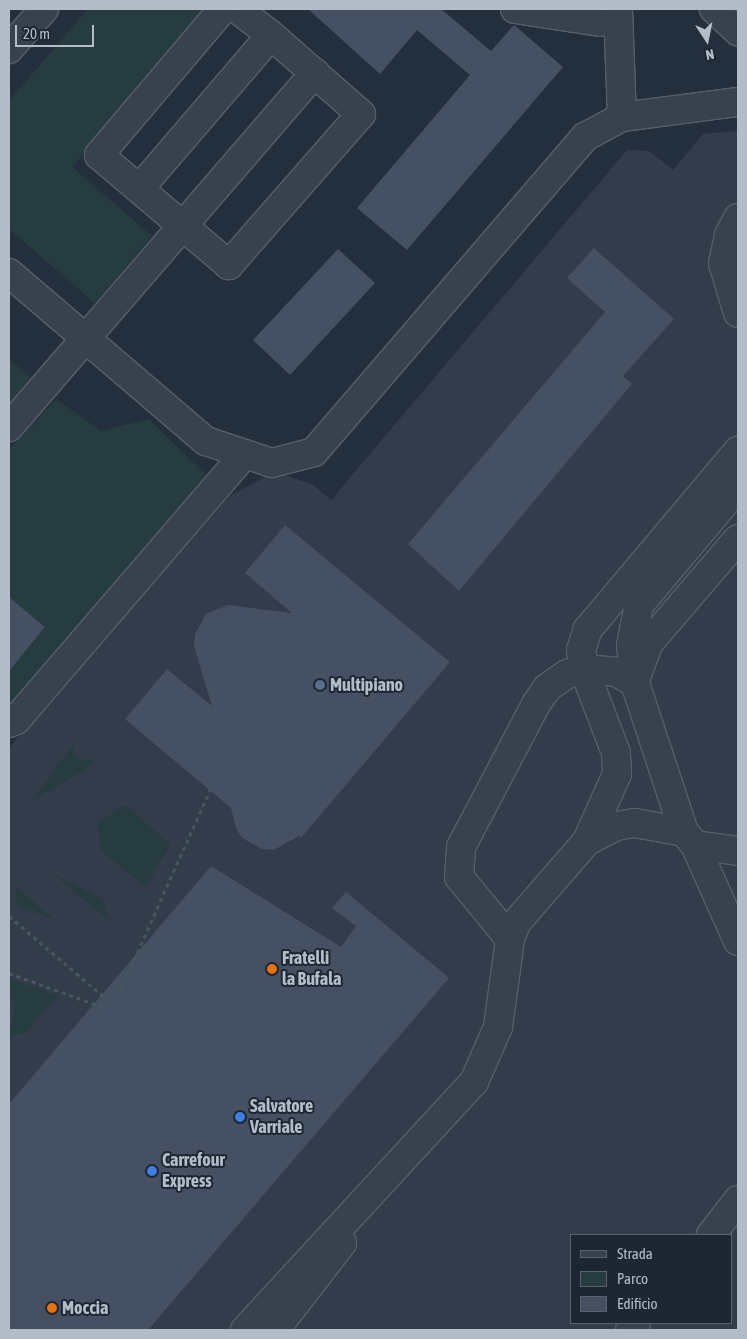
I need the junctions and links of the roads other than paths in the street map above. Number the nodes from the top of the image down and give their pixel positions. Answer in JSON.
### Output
{"nodes":[{"id":1,"x":44,"y":9,"type":"edge"},
{"id":2,"x":223,"y":9,"type":"edge"},
{"id":3,"x":237,"y":9,"type":"edge"},
{"id":4,"x":515,"y":9,"type":"edge"},
{"id":5,"x":714,"y":9,"type":"edge"},
{"id":6,"x":606,"y":19,"type":"edge"},
{"id":7,"x":738,"y":31,"type":"edge"},
{"id":8,"x":271,"y":35,"type":"junction"},
{"id":9,"x":9,"y":49,"type":"edge"},
{"id":10,"x":315,"y":73,"type":"junction"},
{"id":11,"x":738,"y":102,"type":"edge"},
{"id":12,"x":622,"y":116,"type":"junction"},
{"id":13,"x":140,"y":188,"type":"junction"},
{"id":14,"x":738,"y":218,"type":"edge"},
{"id":15,"x":182,"y":224,"type":"junction"},
{"id":16,"x":731,"y":270,"type":"edge"},
{"id":17,"x":9,"y":273,"type":"edge"},
{"id":18,"x":738,"y":313,"type":"edge"},
{"id":19,"x":85,"y":338,"type":"junction"},
{"id":20,"x":9,"y":427,"type":"edge"},
{"id":21,"x":738,"y":451,"type":"edge"},
{"id":22,"x":245,"y":454,"type":"junction"},
{"id":23,"x":738,"y":487,"type":"edge"},
{"id":24,"x":738,"y":539,"type":"edge"},
{"id":25,"x":584,"y":669,"type":"junction"},
{"id":26,"x":635,"y":684,"type":"junction"},
{"id":27,"x":9,"y":723,"type":"edge"},
{"id":28,"x":690,"y":838,"type":"junction"},
{"id":29,"x":587,"y":841,"type":"junction"},
{"id":30,"x":738,"y":852,"type":"edge"},
{"id":31,"x":510,"y":939,"type":"junction"},
{"id":32,"x":738,"y":941,"type":"edge"},
{"id":33,"x":394,"y":1168,"type":"junction"},
{"id":34,"x":738,"y":1200,"type":"edge"},
{"id":35,"x":712,"y":1234,"type":"edge"},
{"id":36,"x":245,"y":1330,"type":"edge"},
{"id":37,"x":275,"y":1330,"type":"edge"}],
"edges":[{"from":1,"to":9,"type":"lane"},
{"from":2,"to":13,"type":"lane"},
{"from":3,"to":8,"type":"lane"},
{"from":4,"to":6,"type":"lane"},
{"from":5,"to":7,"type":"lane"},
{"from":6,"to":12,"type":"lane"},
{"from":8,"to":10,"type":"lane"},
{"from":8,"to":13,"type":"lane"},
{"from":10,"to":15,"type":"lane"},
{"from":10,"to":15,"type":"lane"},
{"from":11,"to":12,"type":"lane"},
{"from":12,"to":22,"type":"lane"},
{"from":13,"to":15,"type":"lane"},
{"from":14,"to":16,"type":"lane"},
{"from":15,"to":19,"type":"lane"},
{"from":16,"to":18,"type":"lane"},
{"from":17,"to":19,"type":"lane"},
{"from":19,"to":20,"type":"lane"},
{"from":19,"to":22,"type":"lane"},
{"from":21,"to":25,"type":"lane"},
{"from":22,"to":27,"type":"lane"},
{"from":23,"to":26,"type":"lane"},
{"from":24,"to":26,"type":"lane"},
{"from":25,"to":26,"type":"lane"},
{"from":25,"to":29,"type":"lane"},
{"from":25,"to":31,"type":"lane"},
{"from":26,"to":28,"type":"lane"},
{"from":28,"to":29,"type":"lane"},
{"from":28,"to":30,"type":"lane"},
{"from":28,"to":32,"type":"lane"},
{"from":29,"to":31,"type":"lane"},
{"from":31,"to":33,"type":"lane"},
{"from":33,"to":36,"type":"lane"},
{"from":33,"to":37,"type":"lane"},
{"from":34,"to":35,"type":"lane"}]}
